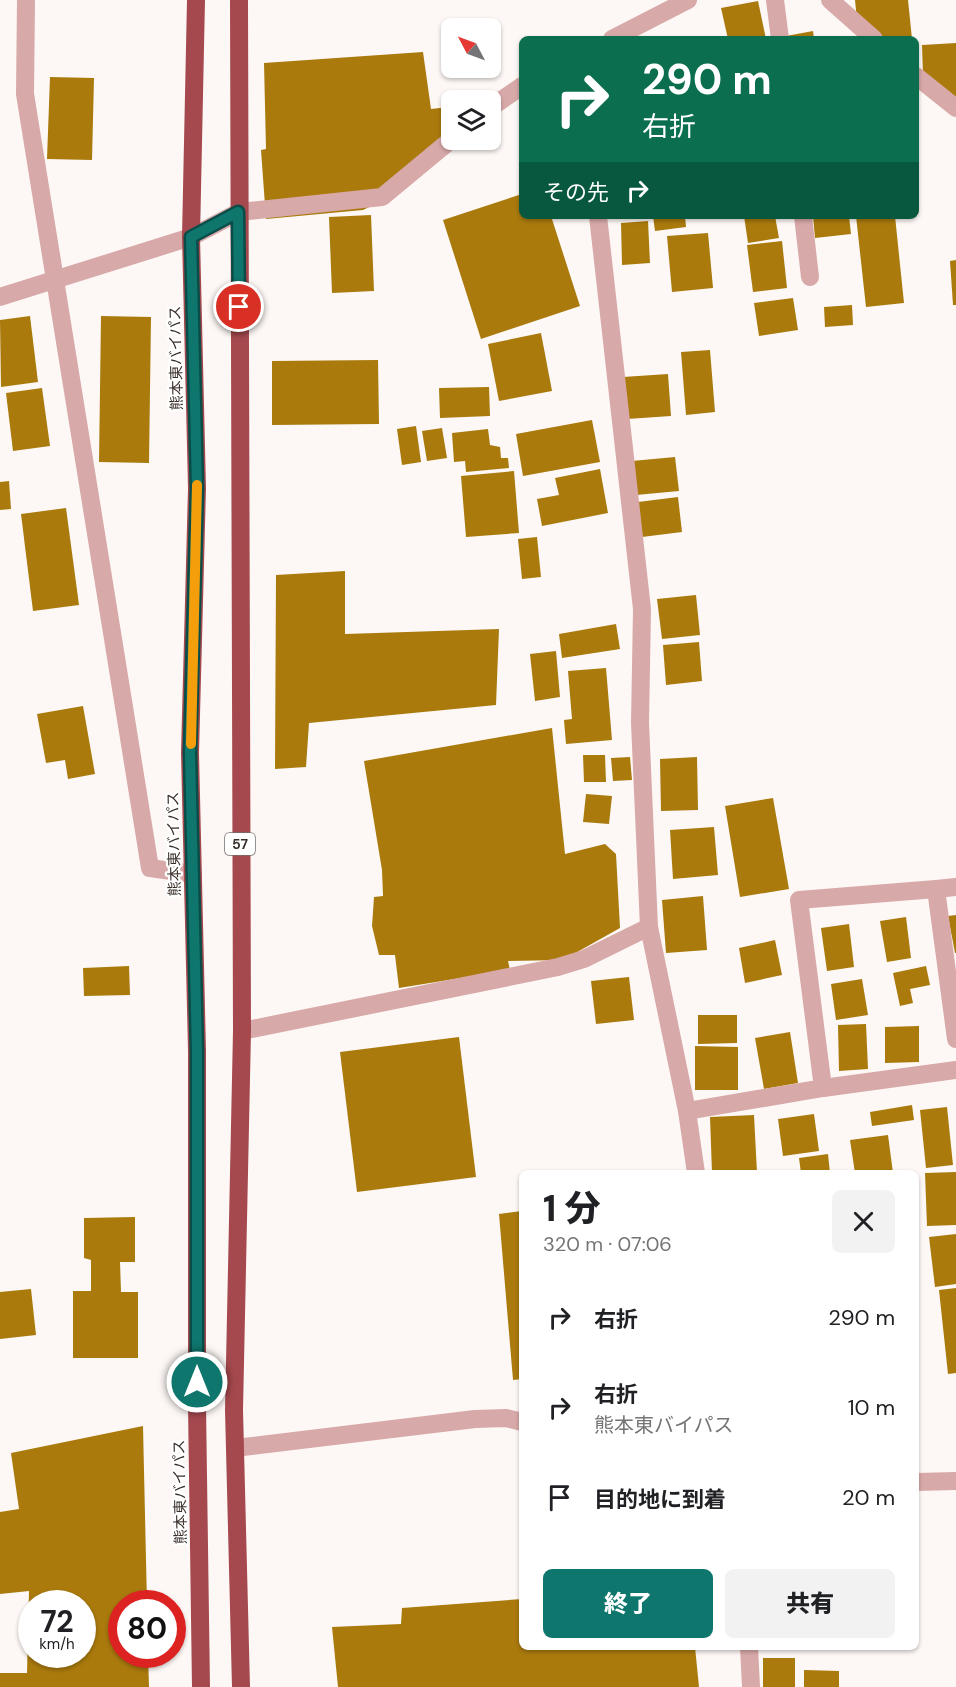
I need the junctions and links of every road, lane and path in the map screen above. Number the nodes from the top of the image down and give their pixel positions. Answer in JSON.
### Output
{"nodes":[{"id":1,"x":26,"y":0,"type":"edge"},
{"id":2,"x":196,"y":0,"type":"edge"},
{"id":3,"x":239,"y":0,"type":"edge"},
{"id":4,"x":688,"y":0,"type":"edge"},
{"id":5,"x":775,"y":0,"type":"edge"},
{"id":6,"x":830,"y":0,"type":"edge"},
{"id":7,"x":618,"y":36,"type":"edge"},
{"id":8,"x":780,"y":36,"type":"edge"},
{"id":9,"x":871,"y":36,"type":"edge"},
{"id":10,"x":919,"y":78,"type":"edge"},
{"id":11,"x":519,"y":88,"type":"edge"},
{"id":12,"x":501,"y":100,"type":"edge"},
{"id":13,"x":956,"y":108,"type":"edge"},
{"id":14,"x":441,"y":149,"type":"edge"},
{"id":15,"x":238,"y":212,"type":"junction"},
{"id":16,"x":598,"y":219,"type":"edge"},
{"id":17,"x":803,"y":219,"type":"edge"},
{"id":18,"x":191,"y":237,"type":"junction"},
{"id":19,"x":810,"y":277,"type":"dead end"},
{"id":20,"x":56,"y":281,"type":"junction"},
{"id":21,"x":0,"y":297,"type":"edge"},
{"id":22,"x":193,"y":874,"type":"junction"},
{"id":23,"x":956,"y":887,"type":"edge"},
{"id":24,"x":936,"y":889,"type":"junction"},
{"id":25,"x":649,"y":927,"type":"junction"},
{"id":26,"x":242,"y":1031,"type":"junction"},
{"id":27,"x":956,"y":1039,"type":"edge"},
{"id":28,"x":956,"y":1070,"type":"edge"},
{"id":29,"x":823,"y":1088,"type":"junction"},
{"id":30,"x":687,"y":1111,"type":"junction"},
{"id":31,"x":696,"y":1170,"type":"edge"},
{"id":32,"x":519,"y":1421,"type":"edge"},
{"id":33,"x":235,"y":1448,"type":"junction"},
{"id":34,"x":956,"y":1480,"type":"edge"},
{"id":35,"x":919,"y":1482,"type":"edge"},
{"id":36,"x":749,"y":1650,"type":"edge"},
{"id":37,"x":201,"y":1687,"type":"edge"},
{"id":38,"x":241,"y":1687,"type":"edge"},
{"id":39,"x":751,"y":1687,"type":"edge"}],
"edges":[{"from":1,"to":20,"type":"street"},
{"from":2,"to":18,"type":"highway","name":"熊本東バイパス"},
{"from":3,"to":15,"type":"highway","number":"57"},
{"from":4,"to":7,"type":"street"},
{"from":5,"to":8,"type":"street"},
{"from":6,"to":9,"type":"street"},
{"from":10,"to":13,"type":"street"},
{"from":11,"to":12,"type":"street"},
{"from":14,"to":15,"type":"street"},
{"from":15,"to":18,"type":"street"},
{"from":15,"to":26,"type":"highway","number":"57"},
{"from":16,"to":25,"type":"street"},
{"from":17,"to":19,"type":"street"},
{"from":18,"to":20,"type":"street"},
{"from":18,"to":22,"type":"highway","name":"熊本東バイパス"},
{"from":20,"to":21,"type":"street"},
{"from":20,"to":22,"type":"street"},
{"from":22,"to":37,"type":"highway","name":"熊本東バイパス"},
{"from":23,"to":24,"type":"street"},
{"from":24,"to":27,"type":"street"},
{"from":24,"to":29,"type":"street"},
{"from":25,"to":26,"type":"street"},
{"from":25,"to":30,"type":"street"},
{"from":26,"to":33,"type":"highway","number":"57"},
{"from":28,"to":29,"type":"street"},
{"from":29,"to":30,"type":"street"},
{"from":30,"to":31,"type":"street"},
{"from":32,"to":33,"type":"street"},
{"from":33,"to":38,"type":"highway","number":"57"},
{"from":34,"to":35,"type":"street"},
{"from":36,"to":39,"type":"street"}]}
